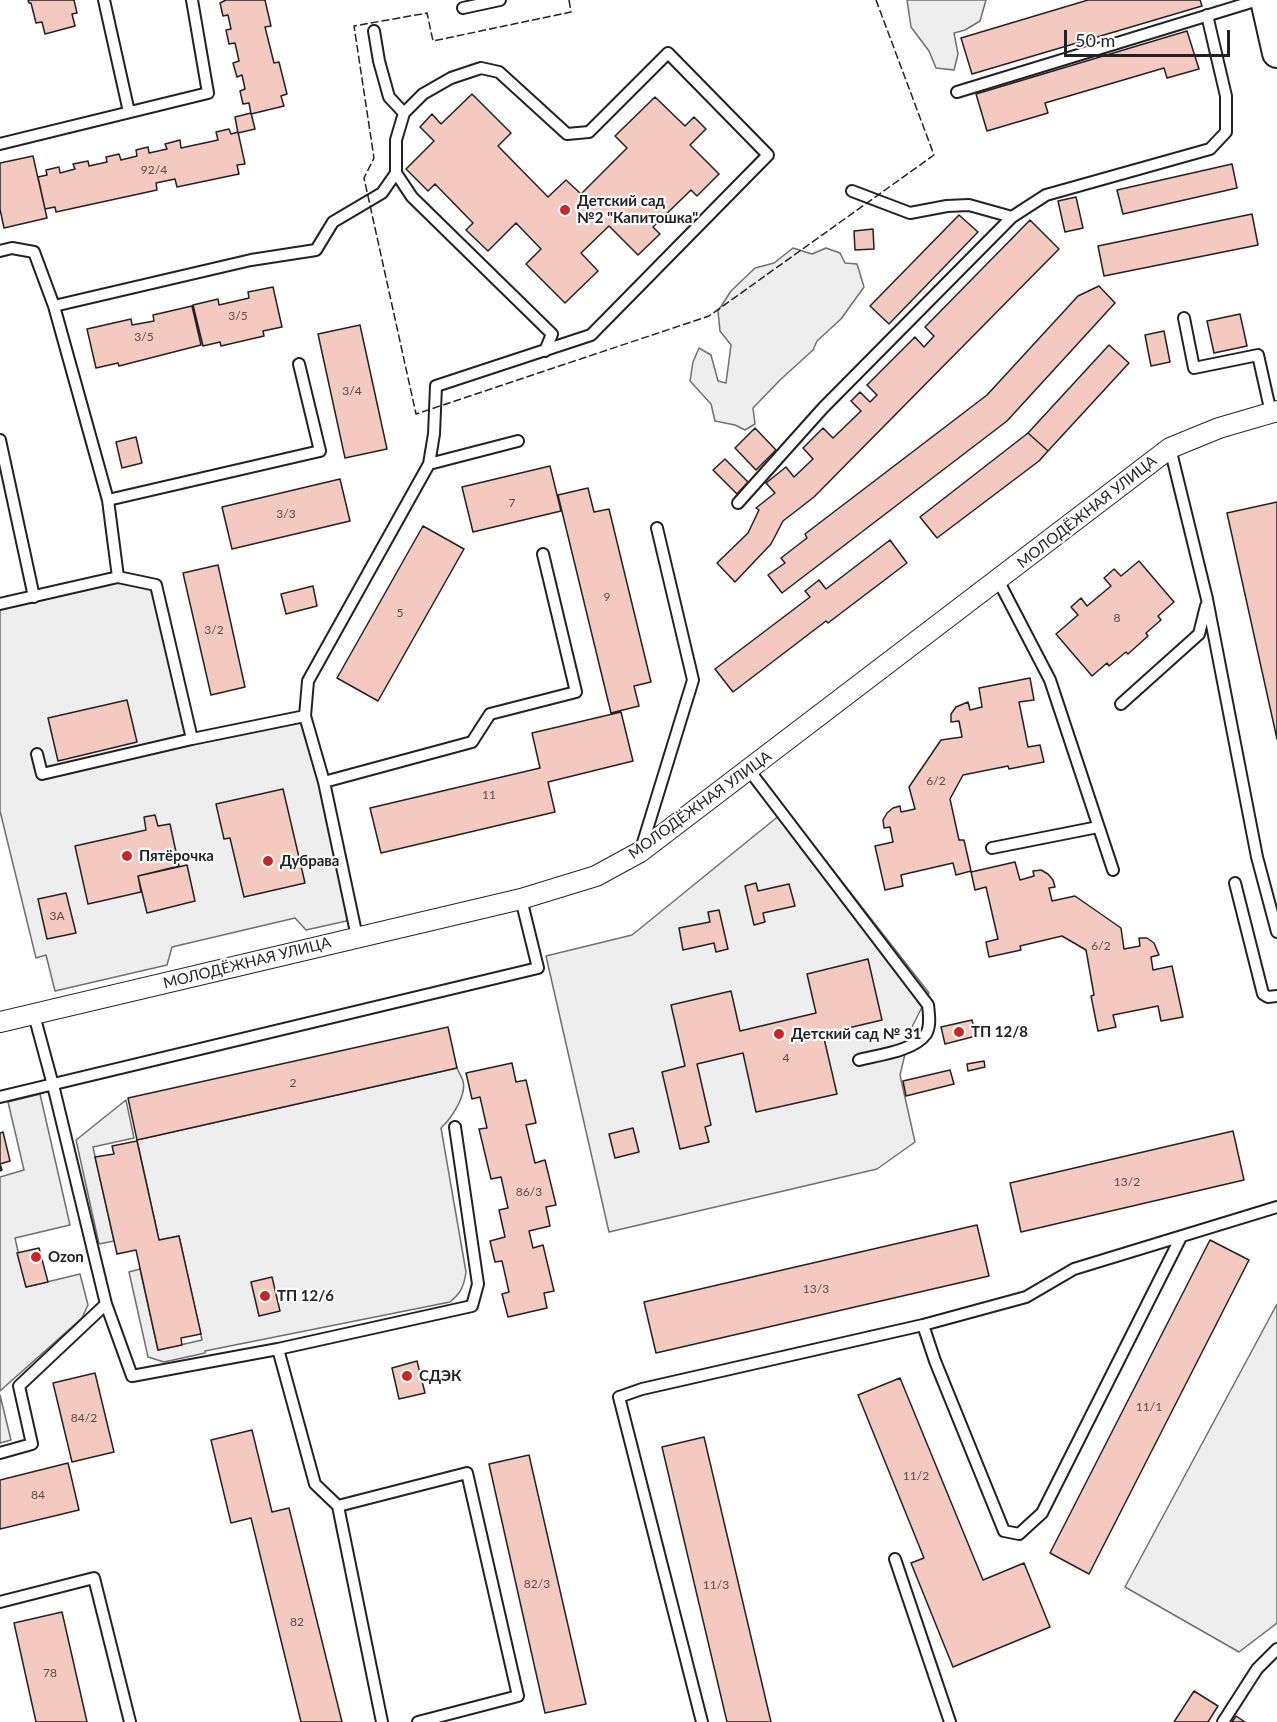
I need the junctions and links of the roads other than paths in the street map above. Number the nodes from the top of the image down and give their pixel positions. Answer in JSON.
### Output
{"nodes":[{"id":1,"x":104,"y":0,"type":"edge"},
{"id":2,"x":192,"y":0,"type":"edge"},
{"id":3,"x":500,"y":0,"type":"edge"},
{"id":4,"x":1258,"y":0,"type":"edge"},
{"id":5,"x":1265,"y":0,"type":"edge"},
{"id":6,"x":463,"y":8,"type":"dead end"},
{"id":7,"x":1207,"y":15,"type":"junction"},
{"id":8,"x":374,"y":31,"type":"dead end"},
{"id":9,"x":1277,"y":53,"type":"edge"},
{"id":10,"x":957,"y":92,"type":"dead end"},
{"id":11,"x":129,"y":112,"type":"junction"},
{"id":12,"x":404,"y":113,"type":"junction"},
{"id":13,"x":0,"y":144,"type":"edge"},
{"id":14,"x":396,"y":172,"type":"junction"},
{"id":15,"x":852,"y":192,"type":"dead end"},
{"id":16,"x":1012,"y":217,"type":"junction"},
{"id":17,"x":0,"y":251,"type":"edge"},
{"id":18,"x":54,"y":306,"type":"junction"},
{"id":19,"x":1184,"y":318,"type":"dead end"},
{"id":20,"x":545,"y":351,"type":"junction"},
{"id":21,"x":299,"y":364,"type":"dead end"},
{"id":22,"x":1274,"y":412,"type":"edge"},
{"id":23,"x":0,"y":440,"type":"edge"},
{"id":24,"x":518,"y":441,"type":"dead end"},
{"id":25,"x":1170,"y":448,"type":"junction"},
{"id":26,"x":429,"y":464,"type":"junction"},
{"id":27,"x":108,"y":500,"type":"junction"},
{"id":28,"x":738,"y":503,"type":"dead end"},
{"id":29,"x":657,"y":528,"type":"dead end"},
{"id":30,"x":543,"y":554,"type":"dead end"},
{"id":31,"x":118,"y":577,"type":"junction"},
{"id":32,"x":998,"y":580,"type":"junction"},
{"id":33,"x":34,"y":597,"type":"junction"},
{"id":34,"x":1207,"y":600,"type":"junction"},
{"id":35,"x":0,"y":604,"type":"edge"},
{"id":36,"x":1121,"y":704,"type":"dead end"},
{"id":37,"x":304,"y":716,"type":"junction"},
{"id":38,"x":192,"y":739,"type":"junction"},
{"id":39,"x":37,"y":754,"type":"dead end"},
{"id":40,"x":749,"y":770,"type":"junction"},
{"id":41,"x":324,"y":782,"type":"junction"},
{"id":42,"x":1098,"y":827,"type":"junction"},
{"id":43,"x":992,"y":848,"type":"dead end"},
{"id":44,"x":640,"y":852,"type":"junction"},
{"id":45,"x":1113,"y":870,"type":"dead end"},
{"id":46,"x":1234,"y":883,"type":"dead end"},
{"id":47,"x":521,"y":899,"type":"junction"},
{"id":48,"x":1277,"y":932,"type":"edge"},
{"id":49,"x":357,"y":937,"type":"junction"},
{"id":50,"x":1277,"y":996,"type":"edge"},
{"id":51,"x":34,"y":1015,"type":"junction"},
{"id":52,"x":0,"y":1022,"type":"edge"},
{"id":53,"x":860,"y":1060,"type":"dead end"},
{"id":54,"x":53,"y":1085,"type":"junction"},
{"id":55,"x":0,"y":1097,"type":"edge"},
{"id":56,"x":455,"y":1127,"type":"dead end"},
{"id":57,"x":1277,"y":1207,"type":"edge"},
{"id":58,"x":1181,"y":1237,"type":"junction"},
{"id":59,"x":106,"y":1304,"type":"junction"},
{"id":60,"x":923,"y":1325,"type":"junction"},
{"id":61,"x":278,"y":1349,"type":"junction"},
{"id":62,"x":0,"y":1453,"type":"edge"},
{"id":63,"x":338,"y":1506,"type":"junction"},
{"id":64,"x":895,"y":1559,"type":"dead end"},
{"id":65,"x":0,"y":1602,"type":"edge"},
{"id":66,"x":1277,"y":1649,"type":"edge"},
{"id":67,"x":130,"y":1722,"type":"edge"},
{"id":68,"x":382,"y":1722,"type":"edge"},
{"id":69,"x":418,"y":1722,"type":"edge"},
{"id":70,"x":702,"y":1722,"type":"edge"},
{"id":71,"x":950,"y":1722,"type":"edge"},
{"id":72,"x":1223,"y":1722,"type":"edge"}],
"edges":[{"from":1,"to":11,"type":"lane"},
{"from":2,"to":11,"type":"lane"},
{"from":3,"to":6,"type":"lane"},
{"from":4,"to":7,"type":"lane"},
{"from":5,"to":9,"type":"main road"},
{"from":7,"to":10,"type":"lane"},
{"from":7,"to":16,"type":"lane"},
{"from":8,"to":12,"type":"lane"},
{"from":11,"to":13,"type":"lane"},
{"from":12,"to":14,"type":"lane"},
{"from":12,"to":20,"type":"lane"},
{"from":14,"to":18,"type":"lane"},
{"from":14,"to":20,"type":"lane"},
{"from":15,"to":16,"type":"lane"},
{"from":16,"to":28,"type":"lane"},
{"from":17,"to":18,"type":"lane"},
{"from":18,"to":27,"type":"lane"},
{"from":19,"to":22,"type":"lane"},
{"from":20,"to":26,"type":"lane"},
{"from":21,"to":27,"type":"lane"},
{"from":22,"to":25,"type":"street","name":"МОЛОДЁЖНАЯ УЛИЦА"},
{"from":23,"to":33,"type":"lane"},
{"from":24,"to":26,"type":"lane"},
{"from":25,"to":32,"type":"street","name":"МОЛОДЁЖНАЯ УЛИЦА"},
{"from":25,"to":34,"type":"lane"},
{"from":26,"to":37,"type":"lane"},
{"from":27,"to":31,"type":"lane"},
{"from":29,"to":44,"type":"lane"},
{"from":30,"to":41,"type":"lane"},
{"from":31,"to":33,"type":"lane"},
{"from":31,"to":38,"type":"lane"},
{"from":32,"to":40,"type":"street","name":"МОЛОДЁЖНАЯ УЛИЦА"},
{"from":32,"to":42,"type":"lane"},
{"from":33,"to":35,"type":"lane"},
{"from":34,"to":36,"type":"lane"},
{"from":34,"to":48,"type":"lane"},
{"from":37,"to":38,"type":"lane"},
{"from":37,"to":41,"type":"lane"},
{"from":38,"to":39,"type":"lane"},
{"from":40,"to":44,"type":"street","name":"МОЛОДЁЖНАЯ УЛИЦА"},
{"from":40,"to":53,"type":"lane"},
{"from":41,"to":49,"type":"lane"},
{"from":42,"to":43,"type":"lane"},
{"from":42,"to":45,"type":"lane"},
{"from":44,"to":47,"type":"street","name":"МОЛОДЁЖНАЯ УЛИЦА"},
{"from":46,"to":50,"type":"lane"},
{"from":47,"to":49,"type":"street","name":"МОЛОДЁЖНАЯ УЛИЦА"},
{"from":47,"to":54,"type":"lane"},
{"from":49,"to":51,"type":"street","name":"МОЛОДЁЖНАЯ УЛИЦА"},
{"from":51,"to":52,"type":"street","name":"МОЛОДЁЖНАЯ УЛИЦА"},
{"from":51,"to":54,"type":"lane"},
{"from":54,"to":55,"type":"lane"},
{"from":54,"to":59,"type":"lane"},
{"from":56,"to":61,"type":"lane"},
{"from":57,"to":58,"type":"lane"},
{"from":58,"to":60,"type":"lane"},
{"from":58,"to":60,"type":"lane"},
{"from":59,"to":61,"type":"lane"},
{"from":59,"to":62,"type":"lane"},
{"from":60,"to":70,"type":"lane"},
{"from":61,"to":63,"type":"lane"},
{"from":63,"to":68,"type":"lane"},
{"from":63,"to":69,"type":"lane"},
{"from":64,"to":71,"type":"lane"},
{"from":65,"to":67,"type":"lane"},
{"from":66,"to":72,"type":"lane"}]}
